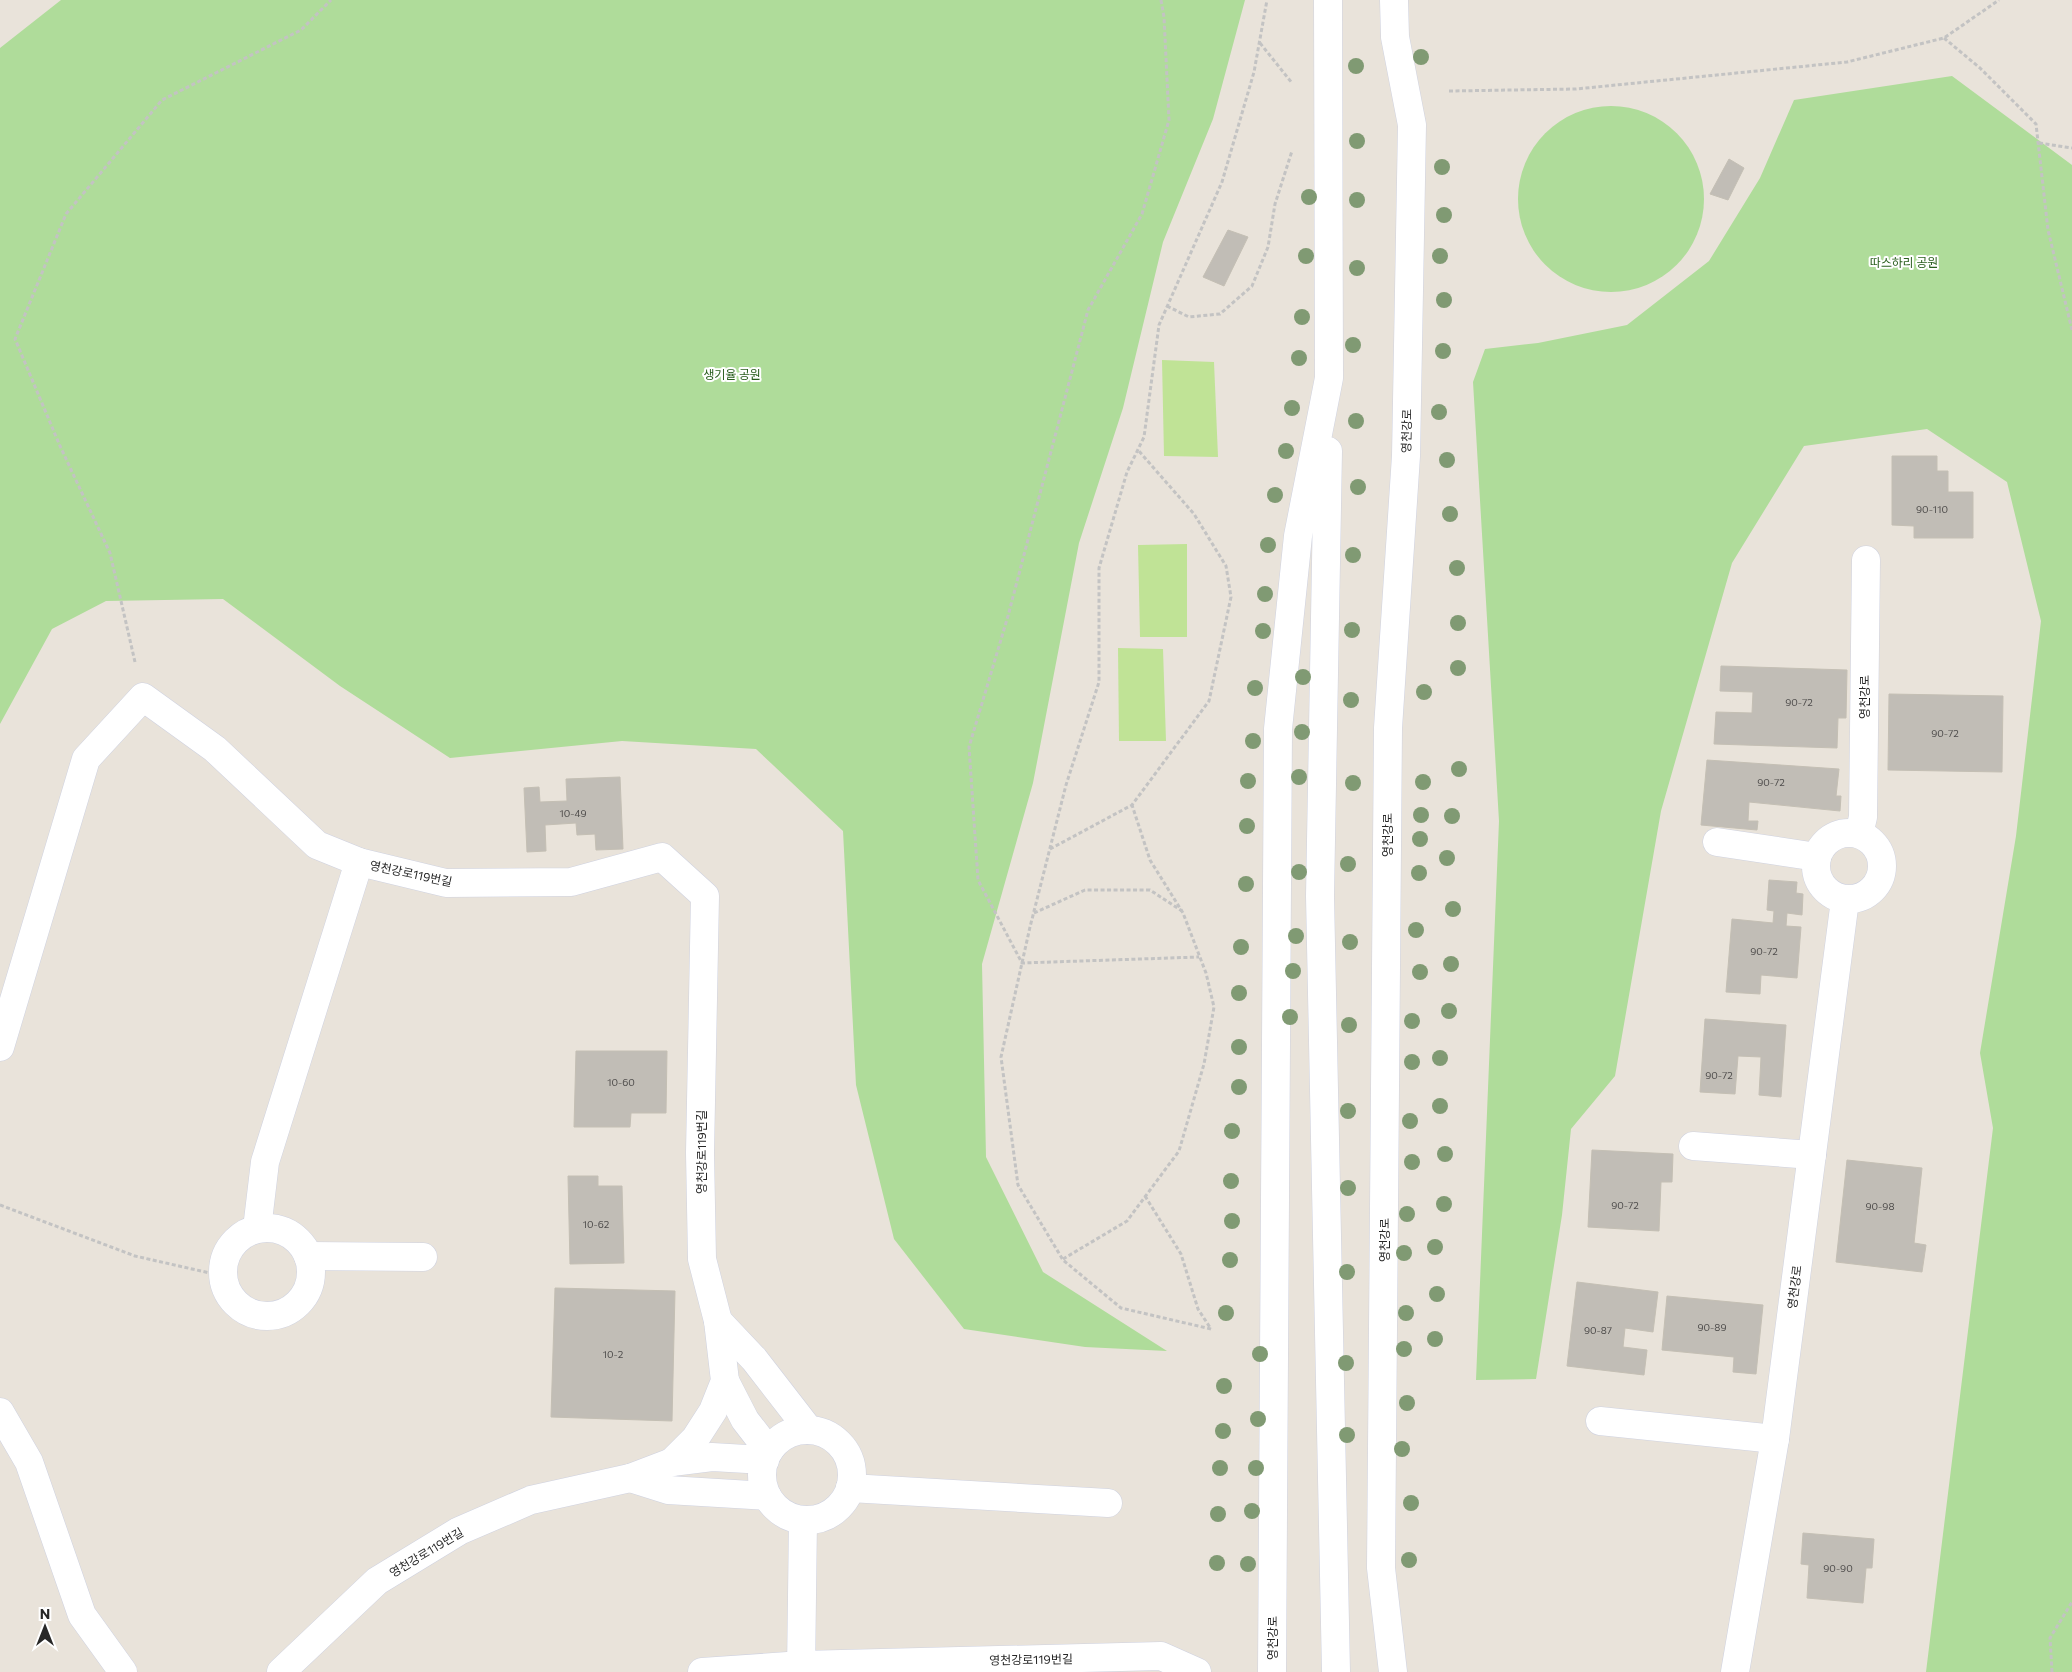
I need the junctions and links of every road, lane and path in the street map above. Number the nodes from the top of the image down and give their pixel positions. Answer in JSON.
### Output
{"nodes":[{"id":1,"x":330,"y":0,"type":"edge"},
{"id":2,"x":1161,"y":0,"type":"edge"},
{"id":3,"x":1267,"y":0,"type":"edge"},
{"id":4,"x":1328,"y":0,"type":"edge"},
{"id":5,"x":1394,"y":0,"type":"edge"},
{"id":6,"x":1999,"y":0,"type":"edge"},
{"id":7,"x":1944,"y":38,"type":"junction"},
{"id":8,"x":1260,"y":42,"type":"junction"},
{"id":9,"x":1295,"y":86,"type":"dead end"},
{"id":10,"x":1449,"y":91,"type":"dead end"},
{"id":11,"x":2039,"y":143,"type":"junction"},
{"id":12,"x":1293,"y":148,"type":"dead end"},
{"id":13,"x":2072,"y":148,"type":"edge"},
{"id":14,"x":1167,"y":306,"type":"junction"},
{"id":15,"x":2072,"y":330,"type":"edge"},
{"id":16,"x":1329,"y":378,"type":"junction"},
{"id":17,"x":1138,"y":450,"type":"junction"},
{"id":18,"x":1866,"y":560,"type":"dead end"},
{"id":19,"x":143,"y":697,"type":"junction"},
{"id":20,"x":1132,"y":805,"type":"junction"},
{"id":21,"x":1859,"y":834,"type":"junction"},
{"id":22,"x":1717,"y":842,"type":"dead end"},
{"id":23,"x":1050,"y":850,"type":"junction"},
{"id":24,"x":1817,"y":857,"type":"junction"},
{"id":25,"x":359,"y":862,"type":"junction"},
{"id":26,"x":1845,"y":900,"type":"junction"},
{"id":27,"x":1034,"y":913,"type":"junction"},
{"id":28,"x":1183,"y":913,"type":"junction"},
{"id":29,"x":1199,"y":957,"type":"junction"},
{"id":30,"x":1022,"y":963,"type":"junction"},
{"id":31,"x":0,"y":1047,"type":"edge"},
{"id":32,"x":1693,"y":1146,"type":"dead end"},
{"id":33,"x":1812,"y":1155,"type":"junction"},
{"id":34,"x":1145,"y":1196,"type":"junction"},
{"id":35,"x":0,"y":1205,"type":"edge"},
{"id":36,"x":257,"y":1229,"type":"junction"},
{"id":37,"x":308,"y":1256,"type":"junction"},
{"id":38,"x":423,"y":1257,"type":"dead end"},
{"id":39,"x":1063,"y":1260,"type":"junction"},
{"id":40,"x":223,"y":1276,"type":"junction"},
{"id":41,"x":718,"y":1321,"type":"junction"},
{"id":42,"x":726,"y":1381,"type":"junction"},
{"id":43,"x":0,"y":1412,"type":"edge"},
{"id":44,"x":1600,"y":1421,"type":"dead end"},
{"id":45,"x":809,"y":1430,"type":"junction"},
{"id":46,"x":1775,"y":1439,"type":"junction"},
{"id":47,"x":767,"y":1456,"type":"junction"},
{"id":48,"x":672,"y":1462,"type":"junction"},
{"id":49,"x":630,"y":1478,"type":"junction"},
{"id":50,"x":850,"y":1488,"type":"junction"},
{"id":51,"x":767,"y":1496,"type":"junction"},
{"id":52,"x":1108,"y":1503,"type":"dead end"},
{"id":53,"x":803,"y":1520,"type":"junction"},
{"id":54,"x":2072,"y":1602,"type":"edge"},
{"id":55,"x":801,"y":1668,"type":"edge"},
{"id":56,"x":124,"y":1672,"type":"edge"},
{"id":57,"x":281,"y":1672,"type":"edge"},
{"id":58,"x":702,"y":1672,"type":"edge"},
{"id":59,"x":1197,"y":1672,"type":"edge"},
{"id":60,"x":1272,"y":1672,"type":"edge"},
{"id":61,"x":1336,"y":1672,"type":"edge"},
{"id":62,"x":1393,"y":1672,"type":"edge"},
{"id":63,"x":1735,"y":1672,"type":"edge"},
{"id":64,"x":2052,"y":1672,"type":"edge"}],
"edges":[{"from":1,"to":19,"type":"path"},
{"from":2,"to":30,"type":"path"},
{"from":3,"to":8,"type":"path"},
{"from":4,"to":16,"type":"street","name":"영천강로"},
{"from":5,"to":62,"type":"street","name":"영천강로"},
{"from":6,"to":7,"type":"path"},
{"from":7,"to":10,"type":"path"},
{"from":7,"to":11,"type":"path"},
{"from":8,"to":9,"type":"path"},
{"from":8,"to":14,"type":"path"},
{"from":11,"to":13,"type":"path"},
{"from":11,"to":15,"type":"path"},
{"from":12,"to":14,"type":"path"},
{"from":14,"to":17,"type":"path"},
{"from":16,"to":60,"type":"street","name":"영천강로"},
{"from":16,"to":61,"type":"street","name":"영천강로"},
{"from":17,"to":20,"type":"path"},
{"from":17,"to":23,"type":"path"},
{"from":18,"to":21,"type":"street","name":"영천강로"},
{"from":19,"to":25,"type":"street","name":"영천강로119번길"},
{"from":19,"to":31,"type":"street"},
{"from":20,"to":23,"type":"path"},
{"from":20,"to":28,"type":"path"},
{"from":21,"to":24,"type":"street"},
{"from":21,"to":26,"type":"street"},
{"from":22,"to":24,"type":"street"},
{"from":23,"to":27,"type":"path"},
{"from":24,"to":26,"type":"street"},
{"from":25,"to":36,"type":"street"},
{"from":25,"to":41,"type":"street","name":"영천강로119번길"},
{"from":26,"to":33,"type":"street","name":"영천강로"},
{"from":27,"to":28,"type":"path"},
{"from":27,"to":30,"type":"path"},
{"from":28,"to":29,"type":"path"},
{"from":29,"to":30,"type":"path"},
{"from":29,"to":34,"type":"path"},
{"from":30,"to":39,"type":"path"},
{"from":32,"to":33,"type":"street"},
{"from":33,"to":46,"type":"street","name":"영천강로"},
{"from":34,"to":39,"type":"path"},
{"from":34,"to":39,"type":"path"},
{"from":35,"to":40,"type":"path"},
{"from":36,"to":37,"type":"street"},
{"from":36,"to":40,"type":"street"},
{"from":37,"to":38,"type":"street"},
{"from":37,"to":40,"type":"street"},
{"from":41,"to":42,"type":"street","name":"영천강로119번길"},
{"from":41,"to":45,"type":"street","name":"영천강로119번길"},
{"from":42,"to":47,"type":"street","name":"영천강로119번길"},
{"from":42,"to":48,"type":"street","name":"영천강로119번길"},
{"from":43,"to":56,"type":"street"},
{"from":44,"to":46,"type":"street"},
{"from":45,"to":47,"type":"street"},
{"from":45,"to":50,"type":"street"},
{"from":46,"to":63,"type":"street","name":"영천강로"},
{"from":47,"to":48,"type":"street","name":"영천강로119번길"},
{"from":47,"to":51,"type":"street"},
{"from":48,"to":49,"type":"street","name":"영천강로119번길"},
{"from":49,"to":51,"type":"street"},
{"from":49,"to":57,"type":"street","name":"영천강로119번길"},
{"from":50,"to":52,"type":"street"},
{"from":50,"to":53,"type":"street"},
{"from":51,"to":53,"type":"street"},
{"from":53,"to":55,"type":"street"},
{"from":54,"to":64,"type":"path"},
{"from":55,"to":58,"type":"street","name":"영천강로119번길"},
{"from":55,"to":59,"type":"street","name":"영천강로119번길"}]}
